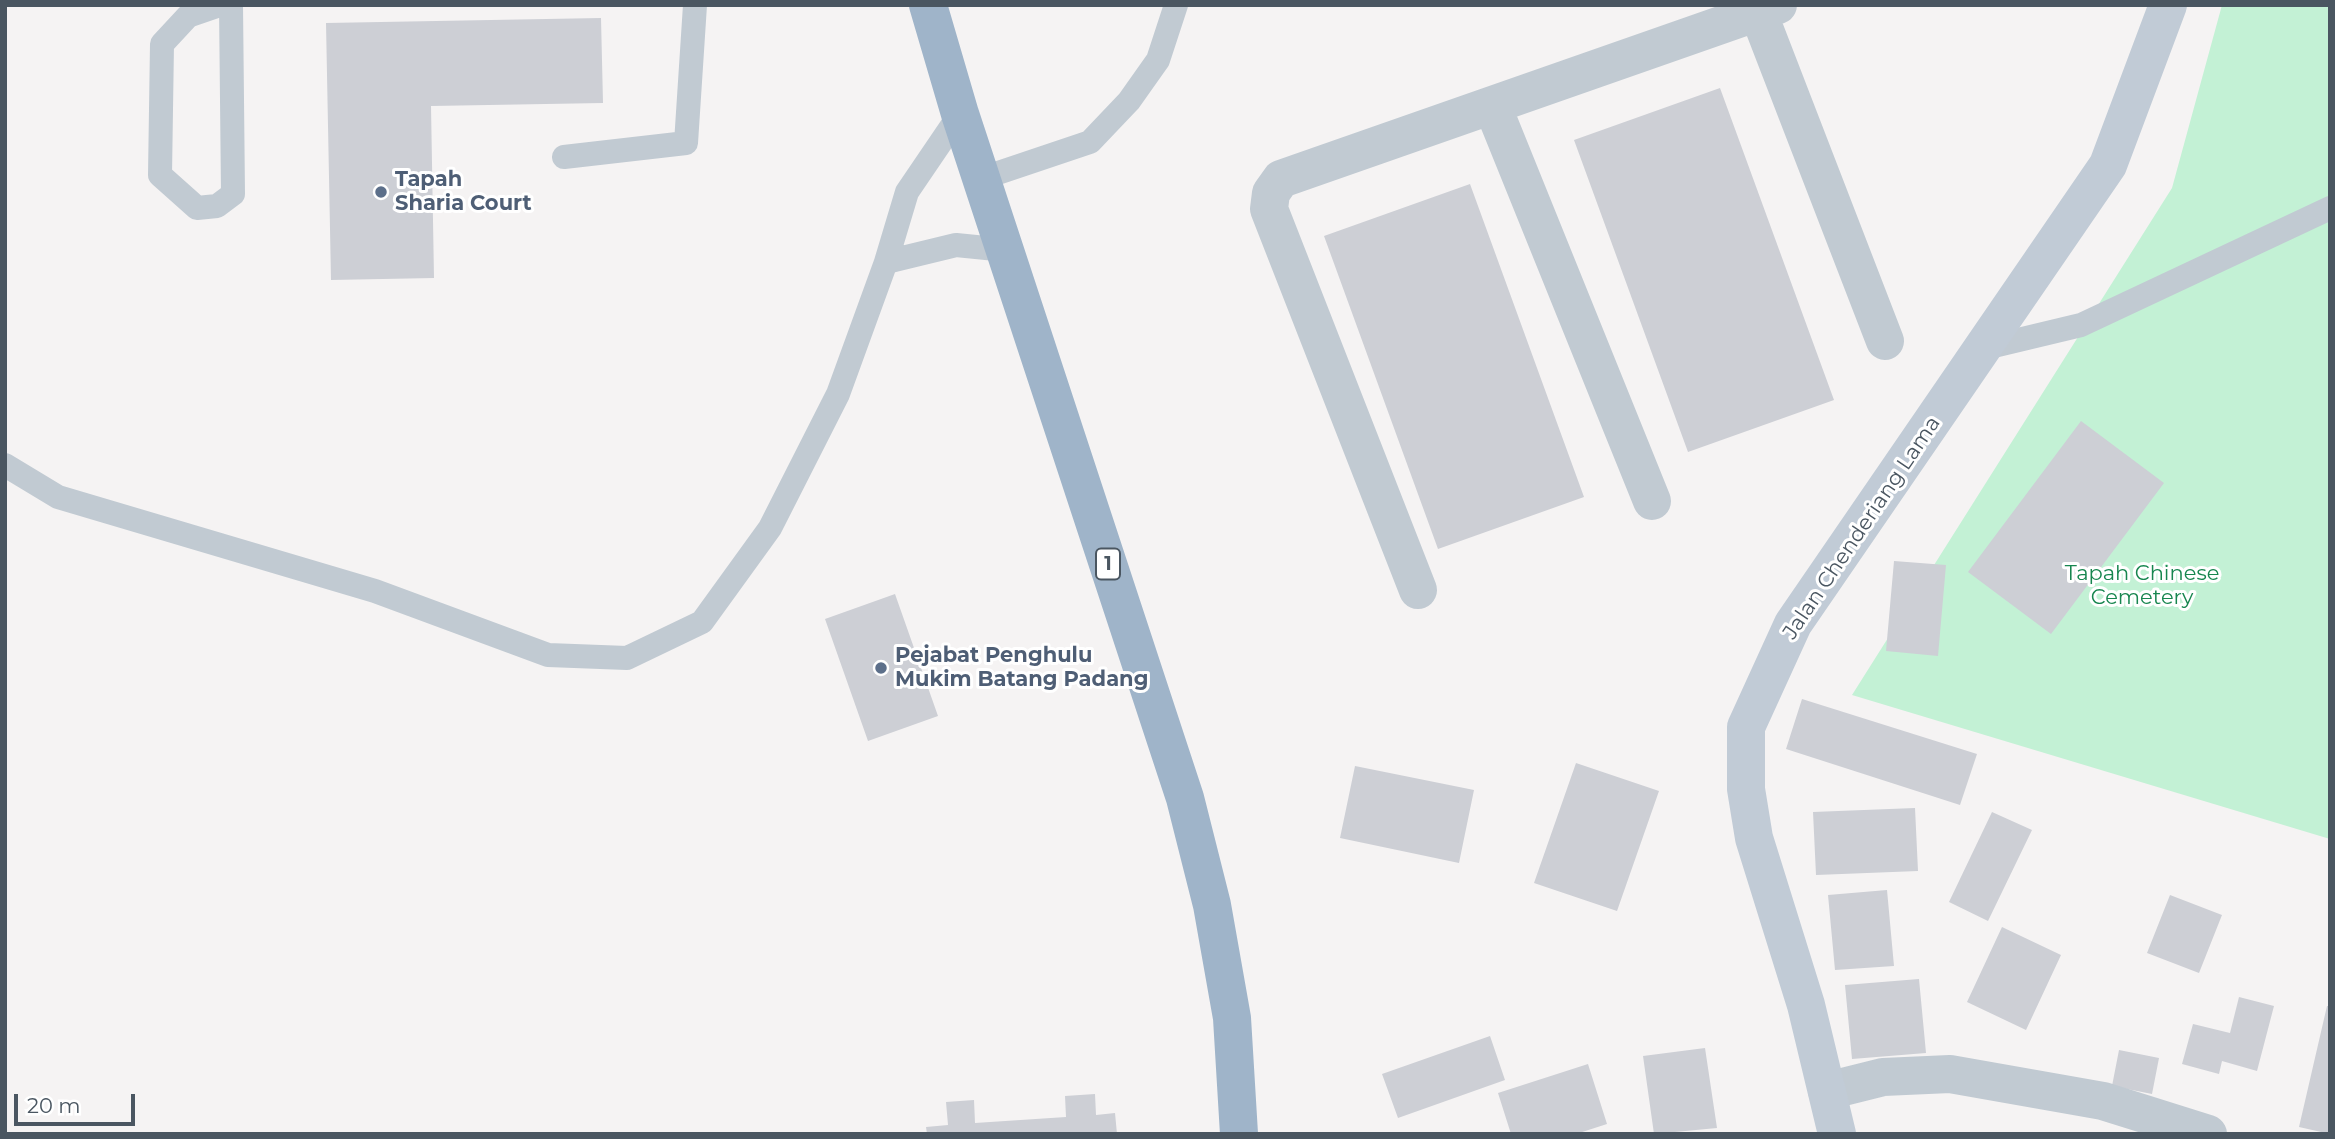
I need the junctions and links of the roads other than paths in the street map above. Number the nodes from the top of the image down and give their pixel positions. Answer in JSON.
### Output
{"nodes":[{"id":1,"x":220,"y":5,"type":"edge"},
{"id":2,"x":231,"y":5,"type":"edge"},
{"id":3,"x":695,"y":5,"type":"edge"},
{"id":4,"x":928,"y":5,"type":"edge"},
{"id":5,"x":1176,"y":5,"type":"edge"},
{"id":6,"x":2168,"y":5,"type":"edge"},
{"id":7,"x":1768,"y":9,"type":"edge"},
{"id":8,"x":1492,"y":105,"type":"junction"},
{"id":9,"x":960,"y":114,"type":"junction"},
{"id":10,"x":564,"y":157,"type":"dead end"},
{"id":11,"x":982,"y":178,"type":"junction"},
{"id":12,"x":2330,"y":208,"type":"edge"},
{"id":13,"x":1006,"y":250,"type":"junction"},
{"id":14,"x":886,"y":262,"type":"junction"},
{"id":15,"x":1885,"y":341,"type":"dead end"},
{"id":16,"x":1985,"y":348,"type":"junction"},
{"id":17,"x":5,"y":465,"type":"edge"},
{"id":18,"x":1652,"y":501,"type":"dead end"},
{"id":19,"x":1418,"y":590,"type":"dead end"},
{"id":20,"x":1827,"y":1091,"type":"junction"},
{"id":21,"x":1239,"y":1134,"type":"edge"},
{"id":22,"x":1837,"y":1134,"type":"edge"},
{"id":23,"x":2208,"y":1134,"type":"edge"}],
"edges":[{"from":1,"to":2,"type":"lane"},
{"from":3,"to":10,"type":"lane"},
{"from":4,"to":9,"type":"highway","number":"1"},
{"from":5,"to":11,"type":"lane"},
{"from":6,"to":16,"type":"main road","name":"Jalan Chenderiang Lama"},
{"from":7,"to":8,"type":"street"},
{"from":7,"to":15,"type":"street"},
{"from":8,"to":18,"type":"street"},
{"from":8,"to":19,"type":"street"},
{"from":9,"to":11,"type":"highway","number":"1"},
{"from":9,"to":14,"type":"lane"},
{"from":11,"to":13,"type":"highway","number":"1"},
{"from":12,"to":16,"type":"lane"},
{"from":13,"to":14,"type":"lane"},
{"from":13,"to":21,"type":"highway","number":"1"},
{"from":14,"to":17,"type":"lane"},
{"from":16,"to":20,"type":"main road","name":"Jalan Chenderiang Lama"},
{"from":20,"to":22,"type":"main road","name":"Jalan Chenderiang Lama"},
{"from":20,"to":23,"type":"street"}]}
